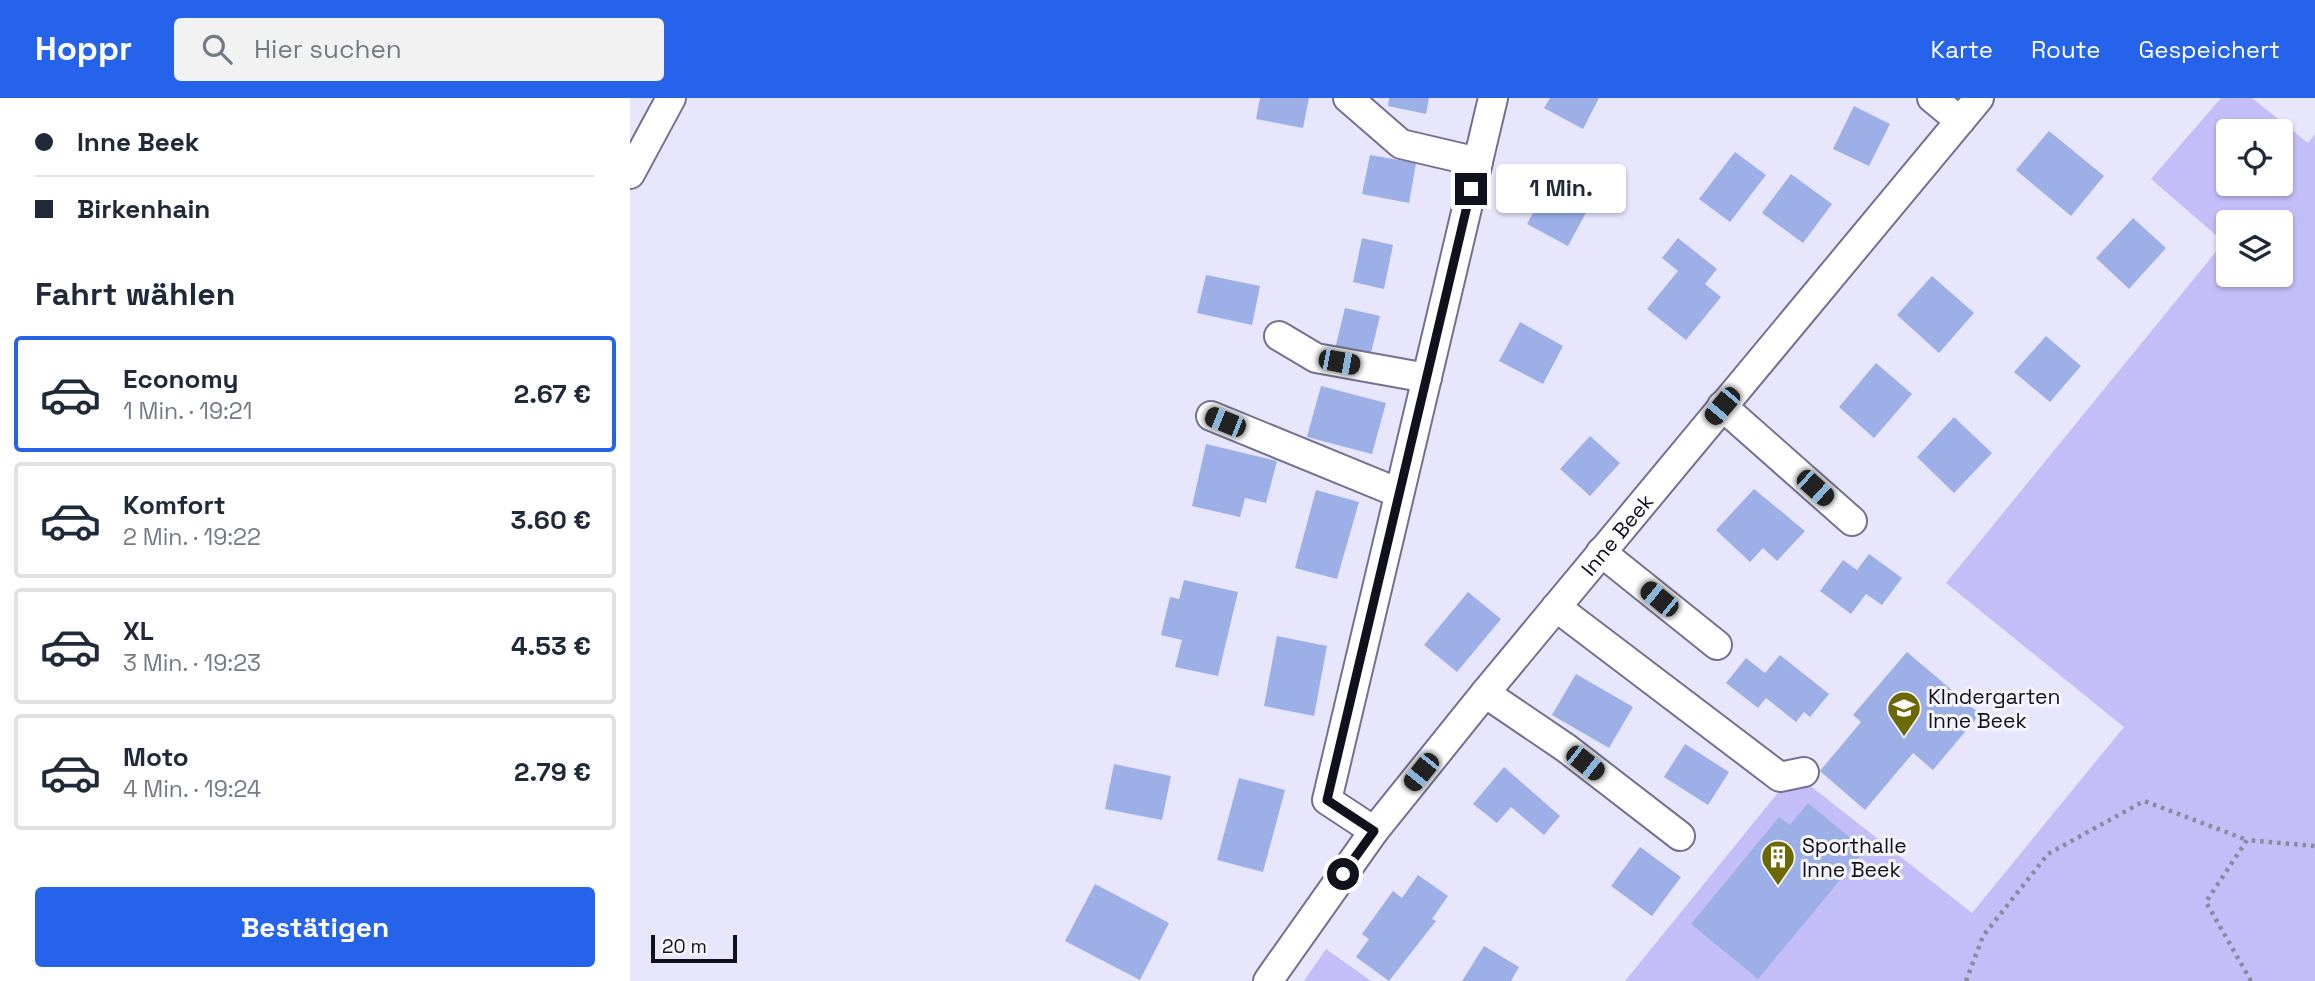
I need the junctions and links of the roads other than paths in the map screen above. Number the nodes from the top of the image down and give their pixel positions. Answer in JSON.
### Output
{"nodes":[{"id":1,"x":670,"y":98,"type":"edge"},
{"id":2,"x":1348,"y":98,"type":"edge"},
{"id":3,"x":1493,"y":98,"type":"edge"},
{"id":4,"x":1932,"y":98,"type":"edge"},
{"id":5,"x":1979,"y":98,"type":"edge"},
{"id":6,"x":1960,"y":121,"type":"junction"},
{"id":7,"x":1478,"y":162,"type":"junction"},
{"id":8,"x":630,"y":174,"type":"edge"},
{"id":9,"x":1279,"y":336,"type":"dead end"},
{"id":10,"x":1427,"y":378,"type":"junction"},
{"id":11,"x":1722,"y":406,"type":"junction"},
{"id":12,"x":1212,"y":416,"type":"dead end"},
{"id":13,"x":1399,"y":493,"type":"junction"},
{"id":14,"x":1852,"y":521,"type":"dead end"},
{"id":15,"x":1601,"y":552,"type":"junction"},
{"id":16,"x":1556,"y":607,"type":"junction"},
{"id":17,"x":1717,"y":645,"type":"dead end"},
{"id":18,"x":1485,"y":693,"type":"junction"},
{"id":19,"x":1804,"y":772,"type":"dead end"},
{"id":20,"x":1374,"y":831,"type":"junction"},
{"id":21,"x":1680,"y":835,"type":"dead end"},
{"id":22,"x":1268,"y":981,"type":"edge"}],
"edges":[{"from":1,"to":8,"type":"street"},
{"from":2,"to":7,"type":"street"},
{"from":3,"to":7,"type":"street"},
{"from":4,"to":6,"type":"street"},
{"from":5,"to":6,"type":"street","name":"Inne Beek"},
{"from":6,"to":11,"type":"street","name":"Inne Beek"},
{"from":7,"to":10,"type":"street"},
{"from":9,"to":10,"type":"street"},
{"from":10,"to":13,"type":"street"},
{"from":11,"to":14,"type":"street"},
{"from":11,"to":15,"type":"street","name":"Inne Beek"},
{"from":12,"to":13,"type":"street"},
{"from":13,"to":20,"type":"street"},
{"from":15,"to":16,"type":"street","name":"Inne Beek"},
{"from":15,"to":17,"type":"street"},
{"from":16,"to":18,"type":"street","name":"Inne Beek"},
{"from":16,"to":19,"type":"street"},
{"from":18,"to":20,"type":"street","name":"Inne Beek"},
{"from":18,"to":21,"type":"street"},
{"from":20,"to":22,"type":"street","name":"Inne Beek"}]}
